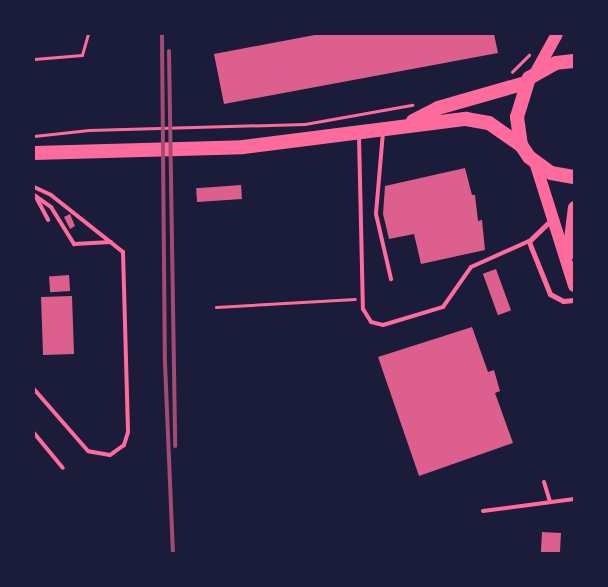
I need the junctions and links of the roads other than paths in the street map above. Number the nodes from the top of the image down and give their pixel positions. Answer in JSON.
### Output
{"nodes":[{"id":1,"x":557,"y":34,"type":"edge"},
{"id":2,"x":574,"y":61,"type":"edge"},
{"id":3,"x":536,"y":72,"type":"junction"},
{"id":4,"x":525,"y":83,"type":"junction"},
{"id":5,"x":404,"y":125,"type":"junction"},
{"id":6,"x":382,"y":130,"type":"junction"},
{"id":7,"x":359,"y":133,"type":"junction"},
{"id":8,"x":521,"y":145,"type":"junction"},
{"id":9,"x":34,"y":153,"type":"edge"},
{"id":10,"x":535,"y":162,"type":"junction"},
{"id":11,"x":574,"y":177,"type":"edge"},
{"id":12,"x":34,"y":187,"type":"edge"},
{"id":13,"x":35,"y":196,"type":"edge"},
{"id":14,"x":574,"y":207,"type":"edge"},
{"id":15,"x":48,"y":220,"type":"dead end"},
{"id":16,"x":552,"y":220,"type":"junction"},
{"id":17,"x":529,"y":241,"type":"junction"},
{"id":18,"x":111,"y":242,"type":"junction"},
{"id":19,"x":567,"y":258,"type":"junction"},
{"id":20,"x":391,"y":279,"type":"dead end"},
{"id":21,"x":574,"y":286,"type":"edge"},
{"id":22,"x":574,"y":300,"type":"edge"},
{"id":23,"x":34,"y":389,"type":"edge"},
{"id":24,"x":34,"y":433,"type":"edge"},
{"id":25,"x":63,"y":468,"type":"dead end"},
{"id":26,"x":544,"y":482,"type":"dead end"},
{"id":27,"x":574,"y":500,"type":"edge"},
{"id":28,"x":550,"y":502,"type":"junction"},
{"id":29,"x":483,"y":511,"type":"dead end"}],
"edges":[{"from":1,"to":3,"type":"main road"},
{"from":2,"to":3,"type":"highway"},
{"from":3,"to":4,"type":"highway"},
{"from":4,"to":5,"type":"highway"},
{"from":4,"to":8,"type":"highway"},
{"from":5,"to":6,"type":"highway"},
{"from":5,"to":8,"type":"highway"},
{"from":6,"to":7,"type":"highway"},
{"from":6,"to":20,"type":"lane"},
{"from":7,"to":9,"type":"highway"},
{"from":7,"to":17,"type":"lane"},
{"from":8,"to":10,"type":"highway"},
{"from":10,"to":11,"type":"highway"},
{"from":10,"to":16,"type":"main road"},
{"from":12,"to":18,"type":"lane"},
{"from":13,"to":15,"type":"lane"},
{"from":13,"to":18,"type":"lane"},
{"from":14,"to":19,"type":"main road"},
{"from":16,"to":17,"type":"street"},
{"from":16,"to":19,"type":"main road"},
{"from":17,"to":22,"type":"street"},
{"from":18,"to":23,"type":"lane"},
{"from":19,"to":21,"type":"main road"},
{"from":24,"to":25,"type":"lane"},
{"from":26,"to":28,"type":"lane"},
{"from":27,"to":28,"type":"lane"},
{"from":28,"to":29,"type":"lane"}]}
